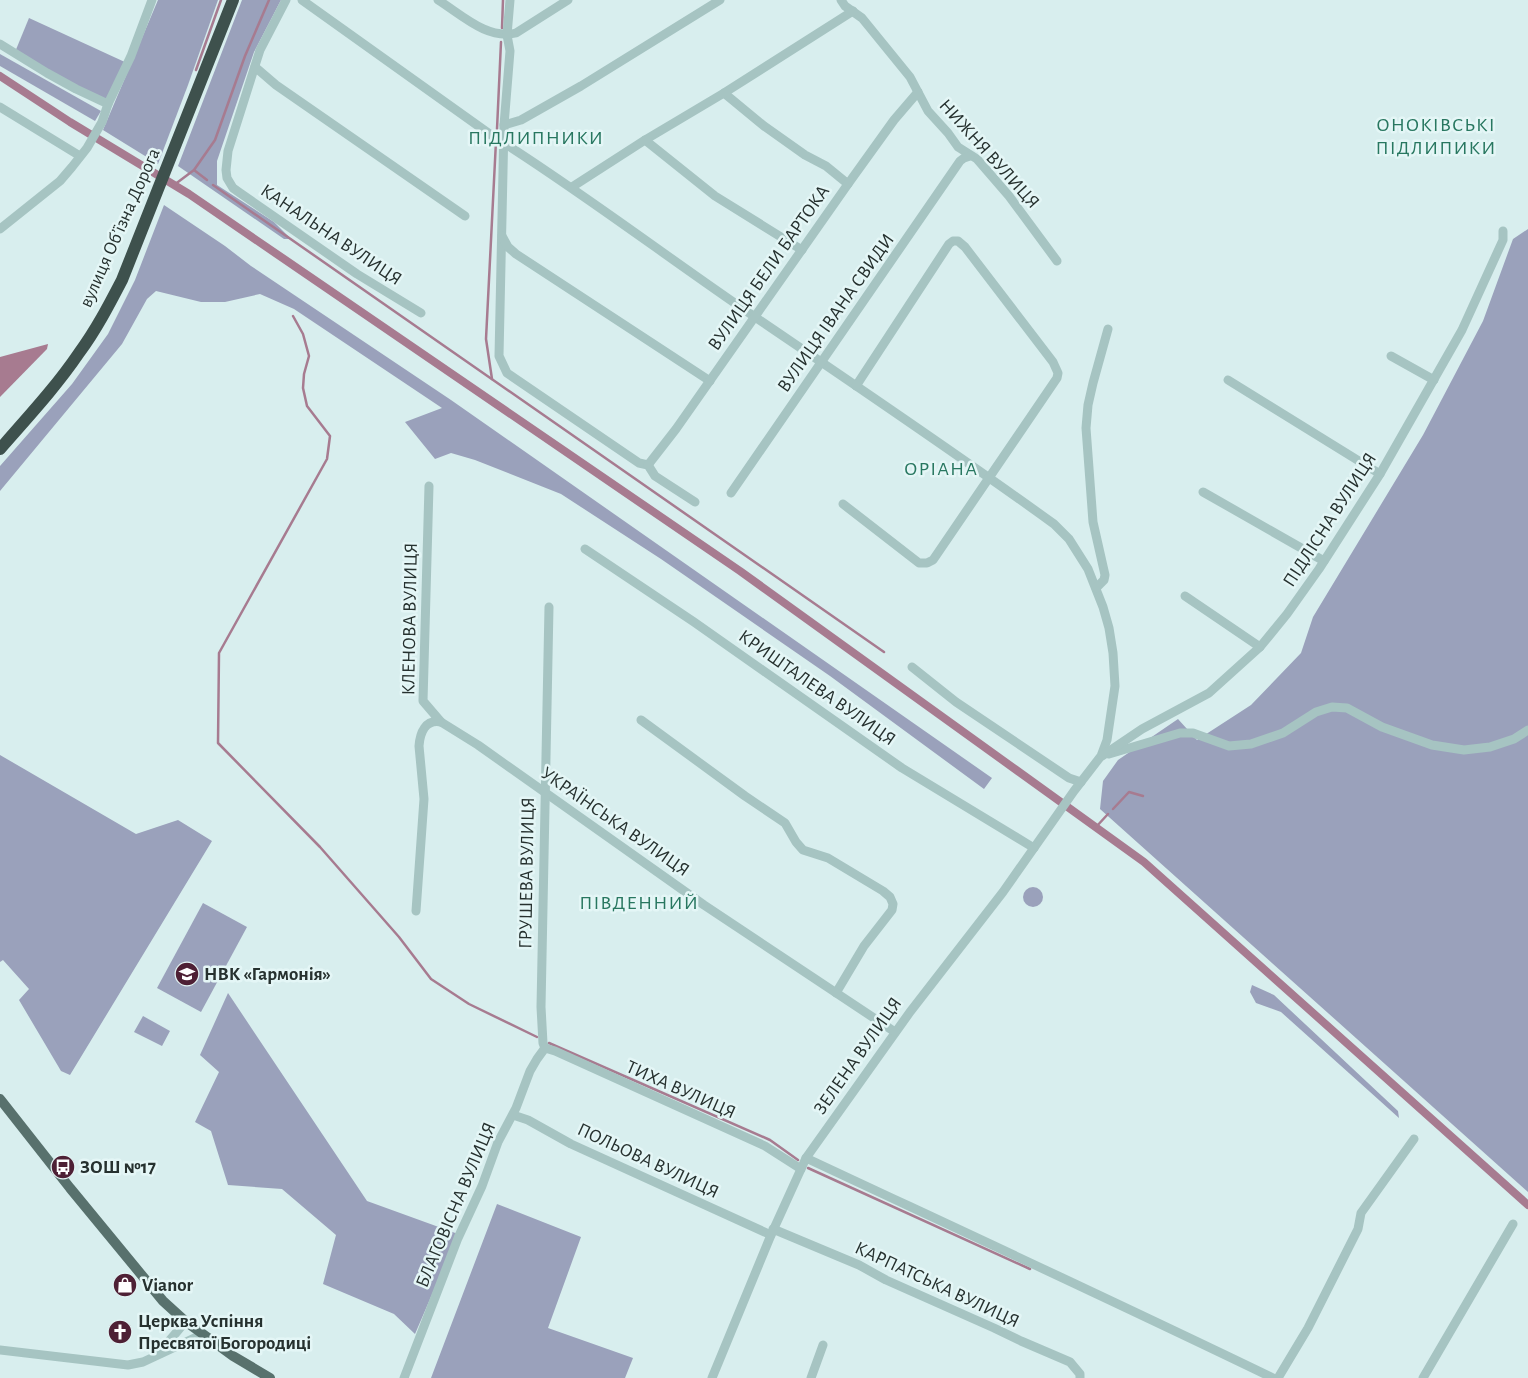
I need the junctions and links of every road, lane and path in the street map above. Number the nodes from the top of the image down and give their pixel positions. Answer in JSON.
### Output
{"nodes":[{"id":1,"x":152,"y":0,"type":"edge"},
{"id":2,"x":233,"y":0,"type":"edge"},
{"id":3,"x":286,"y":0,"type":"edge"},
{"id":4,"x":302,"y":0,"type":"edge"},
{"id":5,"x":438,"y":0,"type":"edge"},
{"id":6,"x":510,"y":0,"type":"edge"},
{"id":7,"x":568,"y":0,"type":"edge"},
{"id":8,"x":720,"y":0,"type":"edge"},
{"id":9,"x":841,"y":0,"type":"edge"},
{"id":10,"x":853,"y":11,"type":"junction"},
{"id":11,"x":507,"y":35,"type":"junction"},
{"id":12,"x":0,"y":44,"type":"edge"},
{"id":13,"x":255,"y":67,"type":"junction"},
{"id":14,"x":918,"y":92,"type":"junction"},
{"id":15,"x":724,"y":93,"type":"junction"},
{"id":16,"x":108,"y":104,"type":"junction"},
{"id":17,"x":0,"y":107,"type":"edge"},
{"id":18,"x":504,"y":125,"type":"junction"},
{"id":19,"x":504,"y":139,"type":"junction"},
{"id":20,"x":645,"y":140,"type":"junction"},
{"id":21,"x":80,"y":156,"type":"junction"},
{"id":22,"x":970,"y":156,"type":"junction"},
{"id":23,"x":848,"y":184,"type":"junction"},
{"id":24,"x":572,"y":187,"type":"junction"},
{"id":25,"x":465,"y":216,"type":"dead end"},
{"id":26,"x":0,"y":229,"type":"edge"},
{"id":27,"x":1503,"y":231,"type":"dead end"},
{"id":28,"x":502,"y":235,"type":"junction"},
{"id":29,"x":802,"y":250,"type":"junction"},
{"id":30,"x":1057,"y":261,"type":"dead end"},
{"id":31,"x":420,"y":313,"type":"dead end"},
{"id":32,"x":755,"y":317,"type":"junction"},
{"id":33,"x":1108,"y":329,"type":"dead end"},
{"id":34,"x":1392,"y":356,"type":"dead end"},
{"id":35,"x":823,"y":362,"type":"junction"},
{"id":36,"x":1228,"y":380,"type":"dead end"},
{"id":37,"x":1434,"y":380,"type":"junction"},
{"id":38,"x":710,"y":381,"type":"junction"},
{"id":39,"x":856,"y":386,"type":"junction"},
{"id":40,"x":0,"y":449,"type":"edge"},
{"id":41,"x":648,"y":465,"type":"junction"},
{"id":42,"x":1380,"y":474,"type":"junction"},
{"id":43,"x":990,"y":478,"type":"junction"},
{"id":44,"x":429,"y":486,"type":"dead end"},
{"id":45,"x":1203,"y":492,"type":"dead end"},
{"id":46,"x":731,"y":493,"type":"dead end"},
{"id":47,"x":695,"y":502,"type":"dead end"},
{"id":48,"x":843,"y":504,"type":"dead end"},
{"id":49,"x":585,"y":549,"type":"dead end"},
{"id":50,"x":1324,"y":561,"type":"junction"},
{"id":51,"x":1096,"y":588,"type":"junction"},
{"id":52,"x":1185,"y":596,"type":"dead end"},
{"id":53,"x":549,"y":607,"type":"dead end"},
{"id":54,"x":1260,"y":648,"type":"junction"},
{"id":55,"x":912,"y":667,"type":"dead end"},
{"id":56,"x":641,"y":720,"type":"dead end"},
{"id":57,"x":441,"y":722,"type":"junction"},
{"id":58,"x":1528,"y":730,"type":"edge"},
{"id":59,"x":1102,"y":756,"type":"junction"},
{"id":60,"x":1081,"y":782,"type":"junction"},
{"id":61,"x":546,"y":793,"type":"junction"},
{"id":62,"x":1034,"y":848,"type":"junction"},
{"id":63,"x":416,"y":911,"type":"dead end"},
{"id":64,"x":836,"y":993,"type":"junction"},
{"id":65,"x":895,"y":1032,"type":"junction"},
{"id":66,"x":545,"y":1048,"type":"junction"},
{"id":67,"x":0,"y":1099,"type":"edge"},
{"id":68,"x":513,"y":1115,"type":"junction"},
{"id":69,"x":1414,"y":1139,"type":"dead end"},
{"id":70,"x":806,"y":1158,"type":"junction"},
{"id":71,"x":801,"y":1169,"type":"junction"},
{"id":72,"x":1513,"y":1224,"type":"dead end"},
{"id":73,"x":772,"y":1232,"type":"junction"},
{"id":74,"x":185,"y":1321,"type":"junction"},
{"id":75,"x":202,"y":1334,"type":"junction"},
{"id":76,"x":823,"y":1345,"type":"dead end"},
{"id":77,"x":0,"y":1350,"type":"edge"},
{"id":78,"x":161,"y":1352,"type":"junction"},
{"id":79,"x":270,"y":1378,"type":"edge"},
{"id":80,"x":404,"y":1378,"type":"edge"},
{"id":81,"x":712,"y":1378,"type":"edge"},
{"id":82,"x":811,"y":1378,"type":"edge"},
{"id":83,"x":1080,"y":1378,"type":"edge"},
{"id":84,"x":1273,"y":1378,"type":"edge"},
{"id":85,"x":1278,"y":1378,"type":"edge"},
{"id":86,"x":1423,"y":1378,"type":"edge"}],
"edges":[{"from":1,"to":16,"type":"street"},
{"from":2,"to":40,"type":"highway","name":"вулиця Обʼїзна Дорога"},
{"from":3,"to":13,"type":"street"},
{"from":4,"to":19,"type":"street"},
{"from":5,"to":11,"type":"street"},
{"from":6,"to":11,"type":"street"},
{"from":7,"to":11,"type":"street"},
{"from":8,"to":18,"type":"street"},
{"from":9,"to":10,"type":"street","name":"НИЖНЯ ВУЛИЦЯ"},
{"from":10,"to":14,"type":"street","name":"НИЖНЯ ВУЛИЦЯ"},
{"from":10,"to":15,"type":"street"},
{"from":11,"to":18,"type":"street"},
{"from":12,"to":16,"type":"street"},
{"from":13,"to":25,"type":"street"},
{"from":13,"to":31,"type":"street","name":"КАНАЛЬНА ВУЛИЦЯ"},
{"from":14,"to":22,"type":"street","name":"НИЖНЯ ВУЛИЦЯ"},
{"from":14,"to":23,"type":"street","name":"ВУЛИЦЯ БЕЛИ БАРТОКА"},
{"from":15,"to":20,"type":"street"},
{"from":15,"to":23,"type":"street"},
{"from":16,"to":21,"type":"street"},
{"from":17,"to":21,"type":"street"},
{"from":18,"to":19,"type":"street"},
{"from":19,"to":24,"type":"street"},
{"from":19,"to":28,"type":"street"},
{"from":20,"to":24,"type":"street"},
{"from":20,"to":29,"type":"street"},
{"from":21,"to":26,"type":"street"},
{"from":22,"to":30,"type":"street","name":"НИЖНЯ ВУЛИЦЯ"},
{"from":22,"to":35,"type":"street","name":"ВУЛИЦЯ ІВАНА СВИДИ"},
{"from":23,"to":29,"type":"street","name":"ВУЛИЦЯ БЕЛИ БАРТОКА"},
{"from":24,"to":32,"type":"street"},
{"from":27,"to":37,"type":"street","name":"ПІДЛІСНА ВУЛИЦЯ"},
{"from":28,"to":38,"type":"street"},
{"from":28,"to":41,"type":"street"},
{"from":29,"to":32,"type":"street","name":"ВУЛИЦЯ БЕЛИ БАРТОКА"},
{"from":32,"to":35,"type":"street"},
{"from":32,"to":38,"type":"street","name":"ВУЛИЦЯ БЕЛИ БАРТОКА"},
{"from":33,"to":51,"type":"street"},
{"from":34,"to":37,"type":"street"},
{"from":35,"to":39,"type":"street"},
{"from":35,"to":46,"type":"street","name":"ВУЛИЦЯ ІВАНА СВИДИ"},
{"from":36,"to":42,"type":"street"},
{"from":37,"to":42,"type":"street","name":"ПІДЛІСНА ВУЛИЦЯ"},
{"from":38,"to":41,"type":"street","name":"ВУЛИЦЯ БЕЛИ БАРТОКА"},
{"from":39,"to":43,"type":"street"},
{"from":39,"to":43,"type":"street"},
{"from":41,"to":47,"type":"street"},
{"from":42,"to":50,"type":"street","name":"ПІДЛІСНА ВУЛИЦЯ"},
{"from":43,"to":48,"type":"street"},
{"from":43,"to":51,"type":"street"},
{"from":44,"to":57,"type":"street","name":"КЛЕНОВА ВУЛИЦЯ"},
{"from":45,"to":50,"type":"street"},
{"from":49,"to":62,"type":"street","name":"КРИШТАЛЕВА ВУЛИЦЯ"},
{"from":50,"to":54,"type":"street","name":"ПІДЛІСНА ВУЛИЦЯ"},
{"from":51,"to":59,"type":"street"},
{"from":52,"to":54,"type":"street"},
{"from":53,"to":61,"type":"street","name":"ГРУШЕВА ВУЛИЦЯ"},
{"from":54,"to":59,"type":"street","name":"ПІДЛІСНА ВУЛИЦЯ"},
{"from":55,"to":60,"type":"street"},
{"from":56,"to":64,"type":"street"},
{"from":57,"to":61,"type":"street","name":"УКРАЇНСЬКА ВУЛИЦЯ"},
{"from":57,"to":63,"type":"street"},
{"from":58,"to":59,"type":"street"},
{"from":59,"to":60,"type":"street","name":"ЗЕЛЕНА ВУЛИЦЯ"},
{"from":60,"to":62,"type":"street","name":"ЗЕЛЕНА ВУЛИЦЯ"},
{"from":61,"to":64,"type":"street","name":"УКРАЇНСЬКА ВУЛИЦЯ"},
{"from":61,"to":66,"type":"street","name":"ГРУШЕВА ВУЛИЦЯ"},
{"from":62,"to":65,"type":"street","name":"ЗЕЛЕНА ВУЛИЦЯ"},
{"from":64,"to":65,"type":"street","name":"УКРАЇНСЬКА ВУЛИЦЯ"},
{"from":65,"to":70,"type":"street","name":"ЗЕЛЕНА ВУЛИЦЯ"},
{"from":66,"to":68,"type":"street","name":"БЛАГОВІСНА ВУЛИЦЯ"},
{"from":66,"to":71,"type":"street","name":"ТИХА ВУЛИЦЯ"},
{"from":67,"to":74,"type":"main road"},
{"from":68,"to":73,"type":"street","name":"ПОЛЬОВА ВУЛИЦЯ"},
{"from":68,"to":80,"type":"street","name":"БЛАГОВІСНА ВУЛИЦЯ"},
{"from":69,"to":85,"type":"street"},
{"from":70,"to":71,"type":"street","name":"ЗЕЛЕНА ВУЛИЦЯ"},
{"from":70,"to":84,"type":"street"},
{"from":71,"to":73,"type":"street","name":"ЗЕЛЕНА ВУЛИЦЯ"},
{"from":72,"to":86,"type":"street"},
{"from":73,"to":81,"type":"street","name":"ЗЕЛЕНА ВУЛИЦЯ"},
{"from":73,"to":83,"type":"street","name":"КАРПАТСЬКА ВУЛИЦЯ"},
{"from":74,"to":75,"type":"main road"},
{"from":74,"to":78,"type":"street"},
{"from":75,"to":78,"type":"street"},
{"from":75,"to":79,"type":"main road"},
{"from":76,"to":82,"type":"street"},
{"from":77,"to":78,"type":"street"}]}
